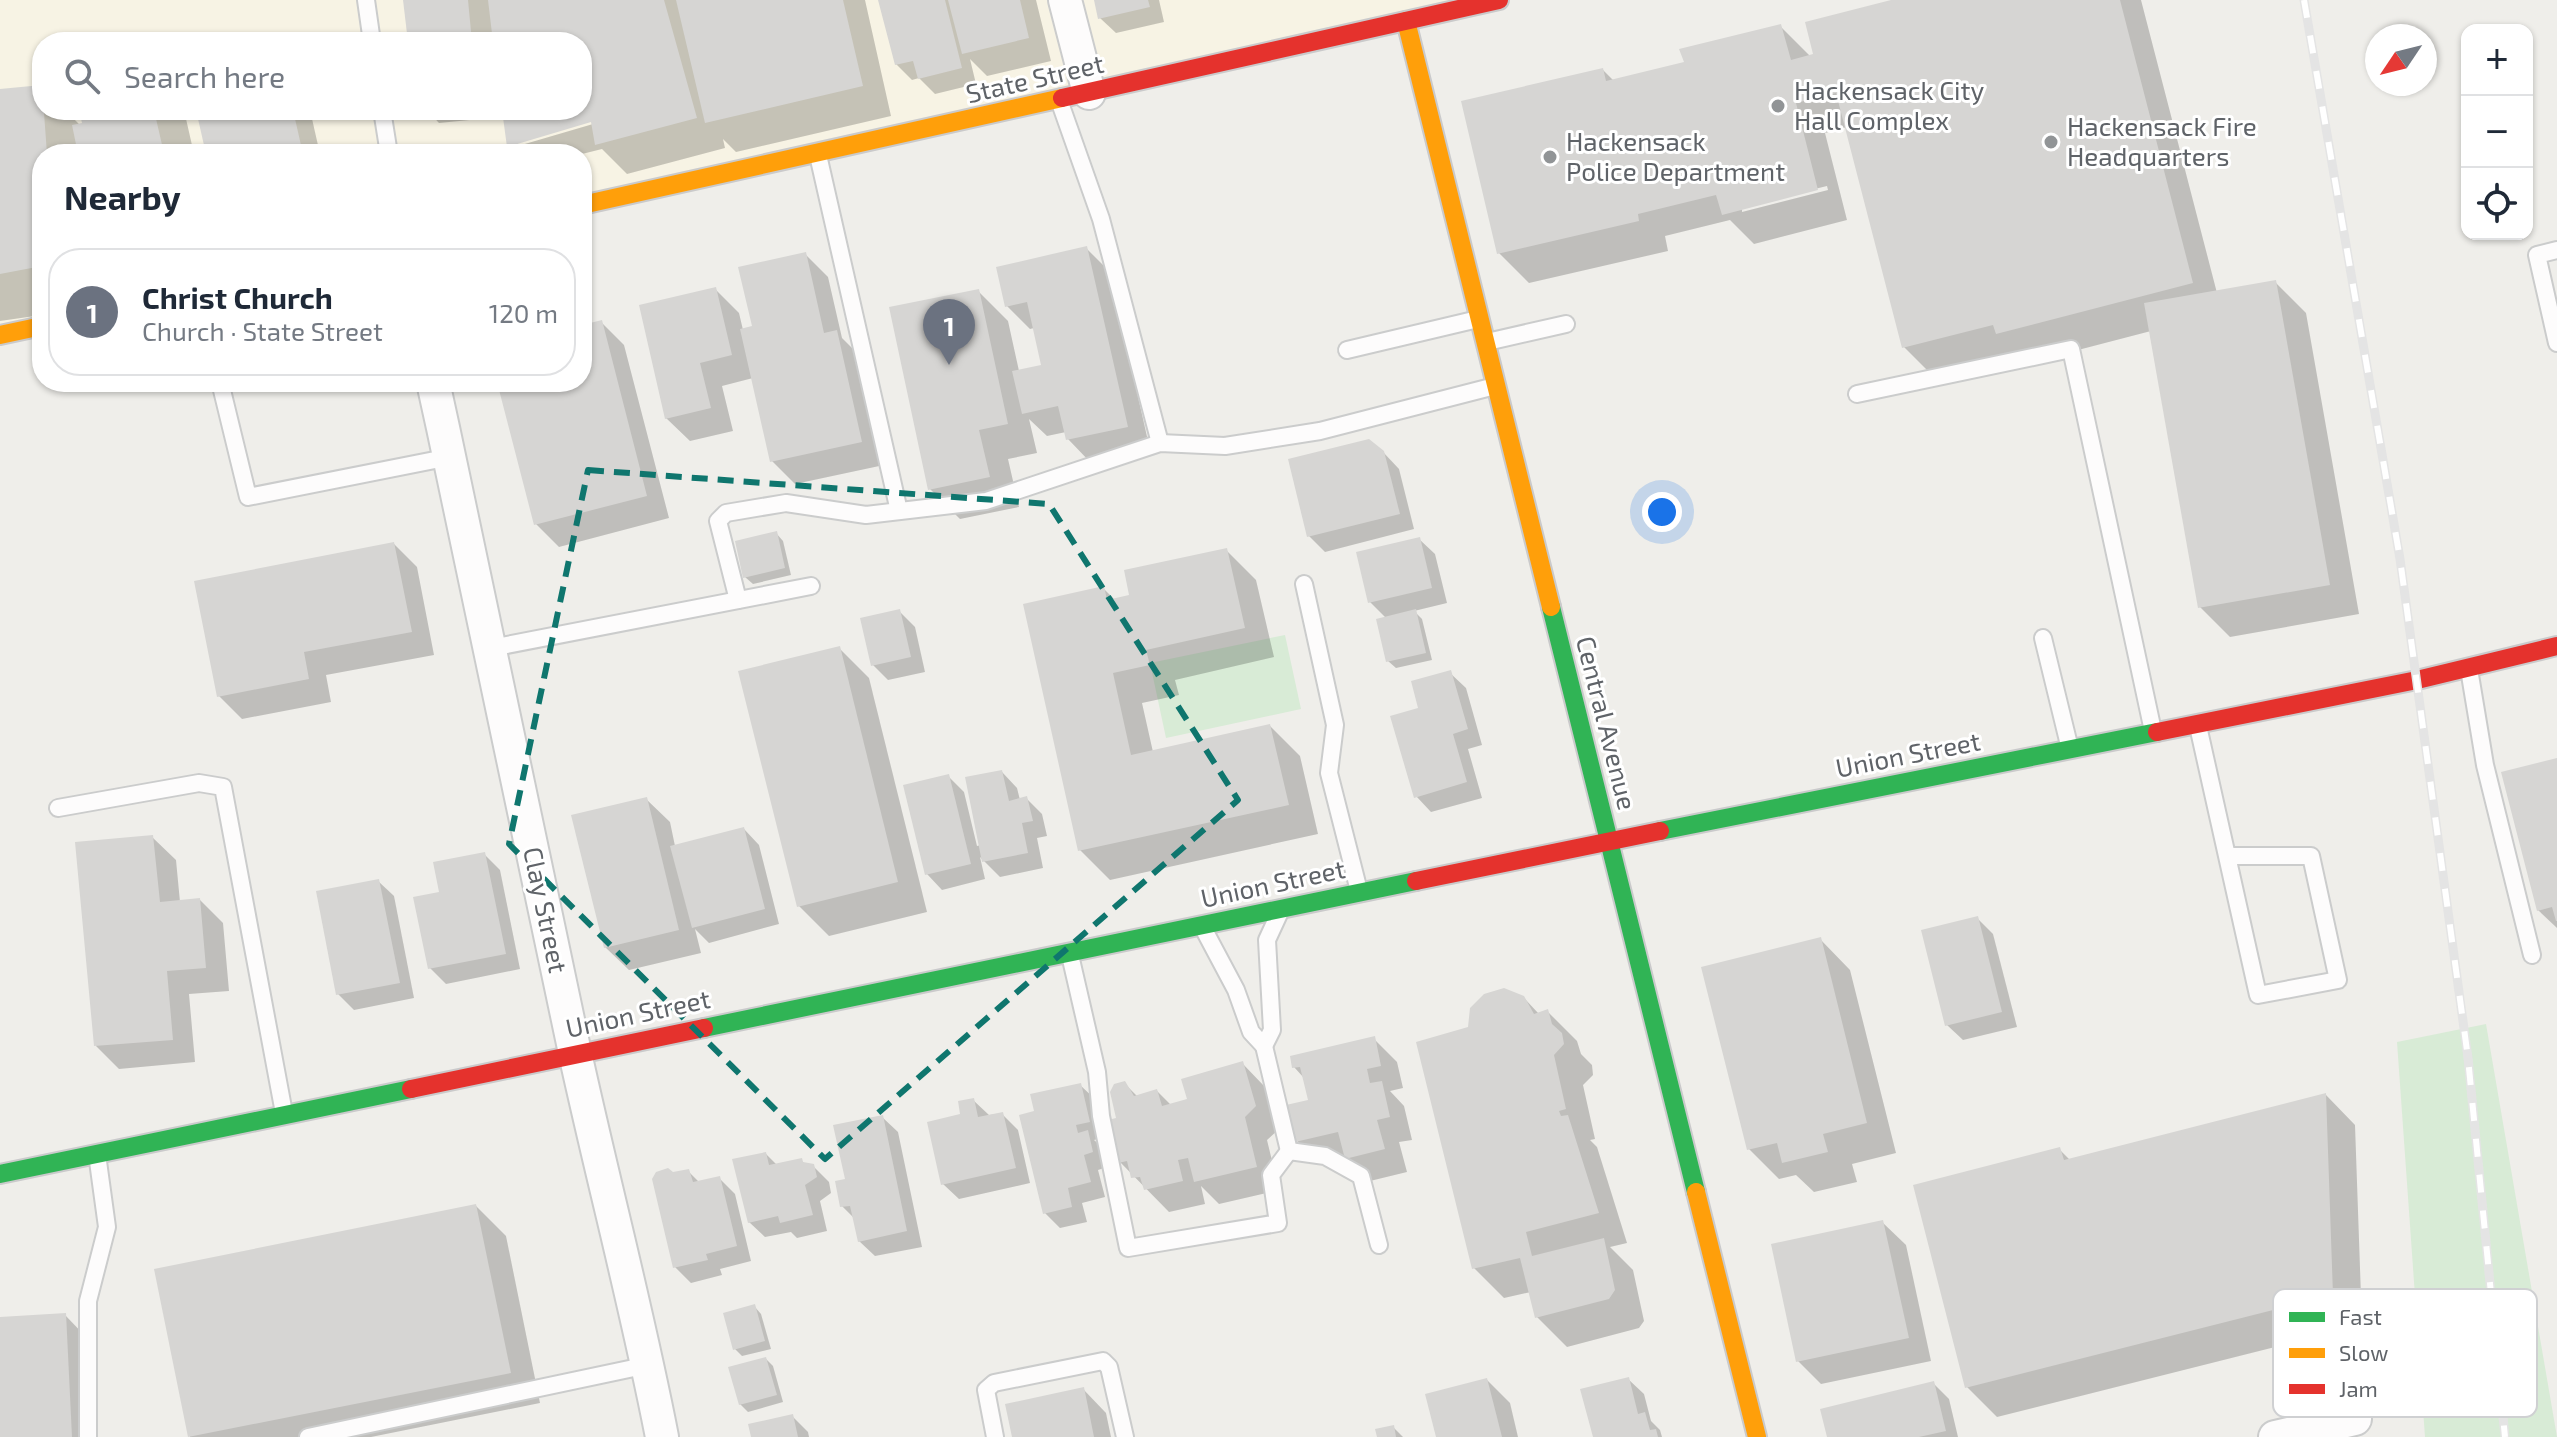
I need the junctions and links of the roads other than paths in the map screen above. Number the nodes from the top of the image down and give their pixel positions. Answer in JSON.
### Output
{"nodes":[{"id":1,"x":366,"y":0,"type":"edge"},
{"id":2,"x":1065,"y":0,"type":"edge"},
{"id":3,"x":1499,"y":0,"type":"edge"},
{"id":4,"x":1406,"y":21,"type":"junction"},
{"id":5,"x":371,"y":32,"type":"edge"},
{"id":6,"x":1074,"y":97,"type":"junction"},
{"id":7,"x":384,"y":120,"type":"edge"},
{"id":8,"x":387,"y":144,"type":"edge"},
{"id":9,"x":818,"y":153,"type":"junction"},
{"id":10,"x":592,"y":203,"type":"edge"},
{"id":11,"x":2557,"y":250,"type":"edge"},
{"id":12,"x":1479,"y":319,"type":"junction"},
{"id":13,"x":1566,"y":324,"type":"dead end"},
{"id":14,"x":32,"y":328,"type":"edge"},
{"id":15,"x":0,"y":335,"type":"edge"},
{"id":16,"x":1486,"y":342,"type":"junction"},
{"id":17,"x":2557,"y":343,"type":"edge"},
{"id":18,"x":1347,"y":350,"type":"dead end"},
{"id":19,"x":1496,"y":386,"type":"junction"},
{"id":20,"x":222,"y":392,"type":"edge"},
{"id":21,"x":435,"y":392,"type":"edge"},
{"id":22,"x":1857,"y":394,"type":"dead end"},
{"id":23,"x":1160,"y":443,"type":"junction"},
{"id":24,"x":450,"y":457,"type":"junction"},
{"id":25,"x":899,"y":511,"type":"junction"},
{"id":26,"x":1304,"y":584,"type":"dead end"},
{"id":27,"x":811,"y":586,"type":"dead end"},
{"id":28,"x":738,"y":600,"type":"junction"},
{"id":29,"x":2043,"y":638,"type":"dead end"},
{"id":30,"x":2557,"y":646,"type":"edge"},
{"id":31,"x":491,"y":648,"type":"junction"},
{"id":32,"x":2469,"y":668,"type":"junction"},
{"id":33,"x":2197,"y":724,"type":"junction"},
{"id":34,"x":2153,"y":733,"type":"junction"},
{"id":35,"x":2070,"y":749,"type":"junction"},
{"id":36,"x":58,"y":808,"type":"dead end"},
{"id":37,"x":1609,"y":841,"type":"junction"},
{"id":38,"x":2227,"y":856,"type":"junction"},
{"id":39,"x":1359,"y":893,"type":"junction"},
{"id":40,"x":1281,"y":909,"type":"junction"},
{"id":41,"x":1201,"y":925,"type":"junction"},
{"id":42,"x":1070,"y":952,"type":"junction"},
{"id":43,"x":2532,"y":955,"type":"dead end"},
{"id":44,"x":1264,"y":1046,"type":"junction"},
{"id":45,"x":575,"y":1054,"type":"junction"},
{"id":46,"x":284,"y":1115,"type":"junction"},
{"id":47,"x":1289,"y":1151,"type":"junction"},
{"id":48,"x":97,"y":1154,"type":"junction"},
{"id":49,"x":0,"y":1174,"type":"edge"},
{"id":50,"x":1379,"y":1245,"type":"dead end"},
{"id":51,"x":648,"y":1365,"type":"junction"},
{"id":52,"x":2355,"y":1419,"type":"dead end"},
{"id":53,"x":88,"y":1437,"type":"edge"},
{"id":54,"x":308,"y":1437,"type":"edge"},
{"id":55,"x":662,"y":1437,"type":"edge"},
{"id":56,"x":995,"y":1437,"type":"edge"},
{"id":57,"x":1125,"y":1437,"type":"edge"},
{"id":58,"x":1757,"y":1437,"type":"edge"},
{"id":59,"x":2275,"y":1437,"type":"edge"}],
"edges":[{"from":1,"to":5,"type":"lane"},
{"from":2,"to":6,"type":"street"},
{"from":3,"to":4,"type":"street","name":"State Street"},
{"from":4,"to":6,"type":"street","name":"State Street"},
{"from":4,"to":12,"type":"street","name":"Central Avenue"},
{"from":6,"to":9,"type":"street","name":"State Street"},
{"from":6,"to":23,"type":"lane"},
{"from":7,"to":8,"type":"lane"},
{"from":9,"to":10,"type":"street","name":"State Street"},
{"from":9,"to":25,"type":"lane"},
{"from":11,"to":17,"type":"lane"},
{"from":12,"to":16,"type":"street","name":"Central Avenue"},
{"from":12,"to":18,"type":"lane"},
{"from":13,"to":16,"type":"lane"},
{"from":14,"to":15,"type":"street"},
{"from":16,"to":19,"type":"street","name":"Central Avenue"},
{"from":19,"to":23,"type":"lane"},
{"from":19,"to":37,"type":"street","name":"Central Avenue"},
{"from":20,"to":24,"type":"lane"},
{"from":21,"to":24,"type":"street","name":"Clay Street"},
{"from":22,"to":34,"type":"lane"},
{"from":23,"to":25,"type":"lane"},
{"from":24,"to":31,"type":"street","name":"Clay Street"},
{"from":25,"to":28,"type":"lane"},
{"from":26,"to":39,"type":"lane"},
{"from":27,"to":28,"type":"lane"},
{"from":28,"to":31,"type":"lane"},
{"from":29,"to":35,"type":"lane"},
{"from":30,"to":32,"type":"street","name":"Union Street"},
{"from":31,"to":45,"type":"street","name":"Clay Street"},
{"from":32,"to":33,"type":"street","name":"Union Street"},
{"from":32,"to":43,"type":"lane"},
{"from":33,"to":34,"type":"street","name":"Union Street"},
{"from":33,"to":38,"type":"lane"},
{"from":34,"to":35,"type":"street","name":"Union Street"},
{"from":35,"to":37,"type":"street","name":"Union Street"},
{"from":36,"to":46,"type":"lane"},
{"from":37,"to":39,"type":"street","name":"Union Street"},
{"from":37,"to":58,"type":"street","name":"Central Avenue"},
{"from":38,"to":38,"type":"lane"},
{"from":39,"to":40,"type":"street","name":"Union Street"},
{"from":40,"to":41,"type":"street","name":"Union Street"},
{"from":40,"to":44,"type":"lane"},
{"from":41,"to":42,"type":"street","name":"Union Street"},
{"from":41,"to":44,"type":"lane"},
{"from":42,"to":45,"type":"street","name":"Union Street"},
{"from":42,"to":47,"type":"lane"},
{"from":44,"to":47,"type":"lane"},
{"from":45,"to":46,"type":"street","name":"Union Street"},
{"from":45,"to":51,"type":"street","name":"Clay Street"},
{"from":46,"to":48,"type":"street","name":"Union Street"},
{"from":47,"to":50,"type":"lane"},
{"from":48,"to":49,"type":"street","name":"Union Street"},
{"from":48,"to":53,"type":"lane"},
{"from":51,"to":54,"type":"lane"},
{"from":51,"to":55,"type":"street","name":"Clay Street"},
{"from":52,"to":59,"type":"street"},
{"from":56,"to":57,"type":"lane"}]}
